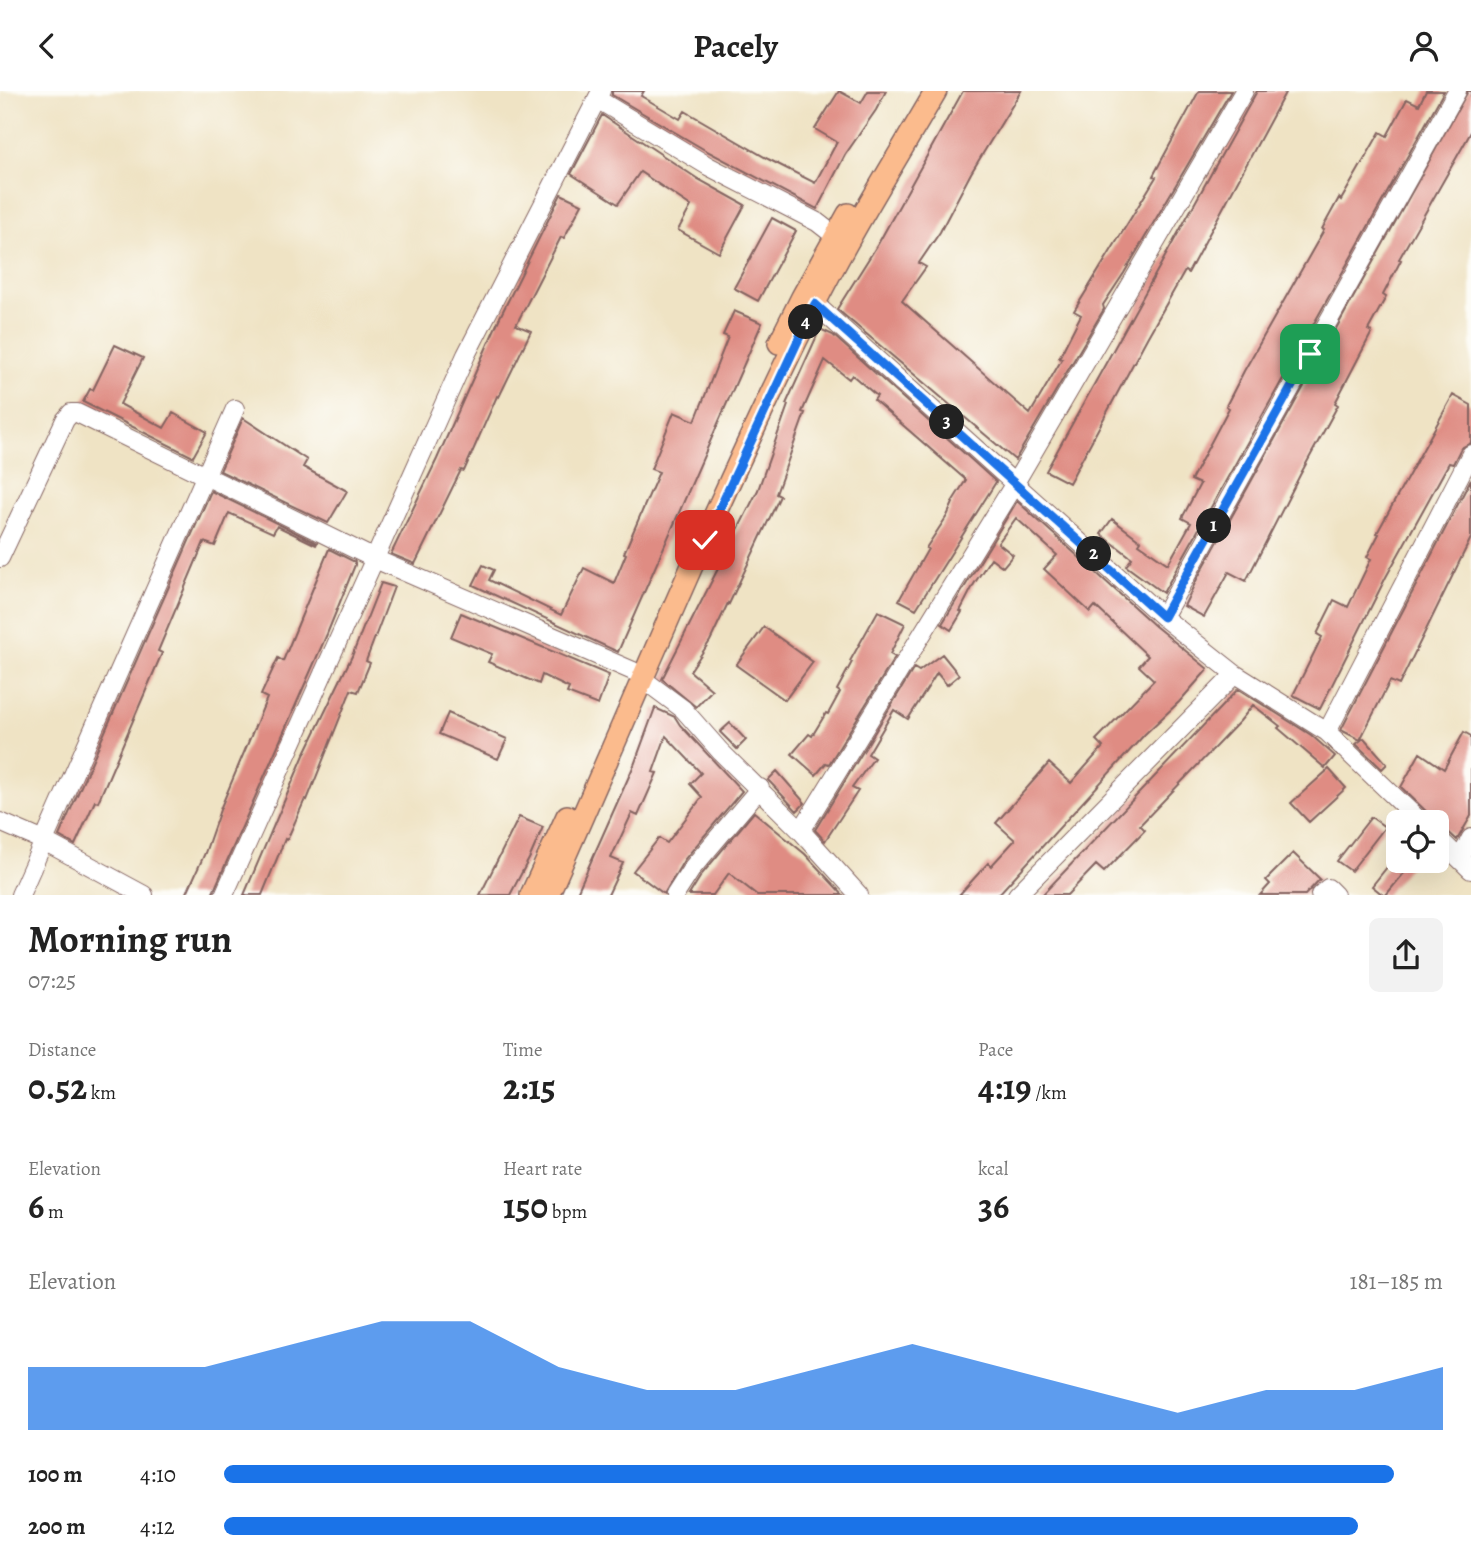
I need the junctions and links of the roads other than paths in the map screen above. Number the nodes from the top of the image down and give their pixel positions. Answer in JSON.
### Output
{"nodes":[{"id":1,"x":919,"y":91,"type":"edge"},
{"id":2,"x":936,"y":91,"type":"edge"},
{"id":3,"x":1244,"y":91,"type":"edge"},
{"id":4,"x":1457,"y":91,"type":"edge"},
{"id":5,"x":599,"y":95,"type":"edge"},
{"id":6,"x":835,"y":236,"type":"junction"},
{"id":7,"x":815,"y":304,"type":"junction"},
{"id":8,"x":235,"y":409,"type":"dead end"},
{"id":9,"x":1471,"y":454,"type":"edge"},
{"id":10,"x":205,"y":475,"type":"junction"},
{"id":11,"x":1016,"y":483,"type":"junction"},
{"id":12,"x":0,"y":558,"type":"edge"},
{"id":13,"x":375,"y":559,"type":"junction"},
{"id":14,"x":1163,"y":617,"type":"junction"},
{"id":15,"x":1235,"y":674,"type":"junction"},
{"id":16,"x":638,"y":675,"type":"junction"},
{"id":17,"x":1327,"y":732,"type":"junction"},
{"id":18,"x":760,"y":788,"type":"junction"},
{"id":19,"x":1408,"y":810,"type":"edge"},
{"id":20,"x":0,"y":822,"type":"edge"},
{"id":21,"x":801,"y":831,"type":"junction"},
{"id":22,"x":1471,"y":838,"type":"edge"},
{"id":23,"x":44,"y":841,"type":"junction"},
{"id":24,"x":1449,"y":849,"type":"edge"},
{"id":25,"x":1465,"y":865,"type":"edge"},
{"id":26,"x":20,"y":895,"type":"edge"},
{"id":27,"x":144,"y":895,"type":"edge"},
{"id":28,"x":224,"y":895,"type":"edge"},
{"id":29,"x":531,"y":895,"type":"edge"},
{"id":30,"x":548,"y":895,"type":"edge"},
{"id":31,"x":675,"y":895,"type":"edge"},
{"id":32,"x":859,"y":895,"type":"edge"},
{"id":33,"x":1017,"y":895,"type":"edge"},
{"id":34,"x":1320,"y":895,"type":"edge"},
{"id":35,"x":1335,"y":895,"type":"edge"}],
"edges":[{"from":1,"to":6,"type":"main road"},
{"from":2,"to":7,"type":"main road"},
{"from":3,"to":11,"type":"street"},
{"from":4,"to":14,"type":"street"},
{"from":5,"to":6,"type":"street"},
{"from":5,"to":13,"type":"street"},
{"from":6,"to":16,"type":"main road"},
{"from":7,"to":11,"type":"street"},
{"from":7,"to":16,"type":"main road"},
{"from":8,"to":10,"type":"street"},
{"from":9,"to":17,"type":"street"},
{"from":10,"to":12,"type":"street"},
{"from":10,"to":13,"type":"street"},
{"from":10,"to":23,"type":"street"},
{"from":11,"to":14,"type":"street"},
{"from":11,"to":21,"type":"street"},
{"from":13,"to":16,"type":"street"},
{"from":13,"to":28,"type":"street"},
{"from":14,"to":15,"type":"street"},
{"from":15,"to":17,"type":"street"},
{"from":15,"to":33,"type":"street"},
{"from":16,"to":18,"type":"street"},
{"from":16,"to":29,"type":"main road"},
{"from":16,"to":30,"type":"main road"},
{"from":17,"to":19,"type":"street"},
{"from":18,"to":21,"type":"street"},
{"from":18,"to":31,"type":"street"},
{"from":20,"to":23,"type":"street"},
{"from":21,"to":32,"type":"street"},
{"from":22,"to":25,"type":"street"},
{"from":23,"to":26,"type":"street"},
{"from":23,"to":27,"type":"street"},
{"from":24,"to":25,"type":"street"},
{"from":34,"to":35,"type":"street"}]}
